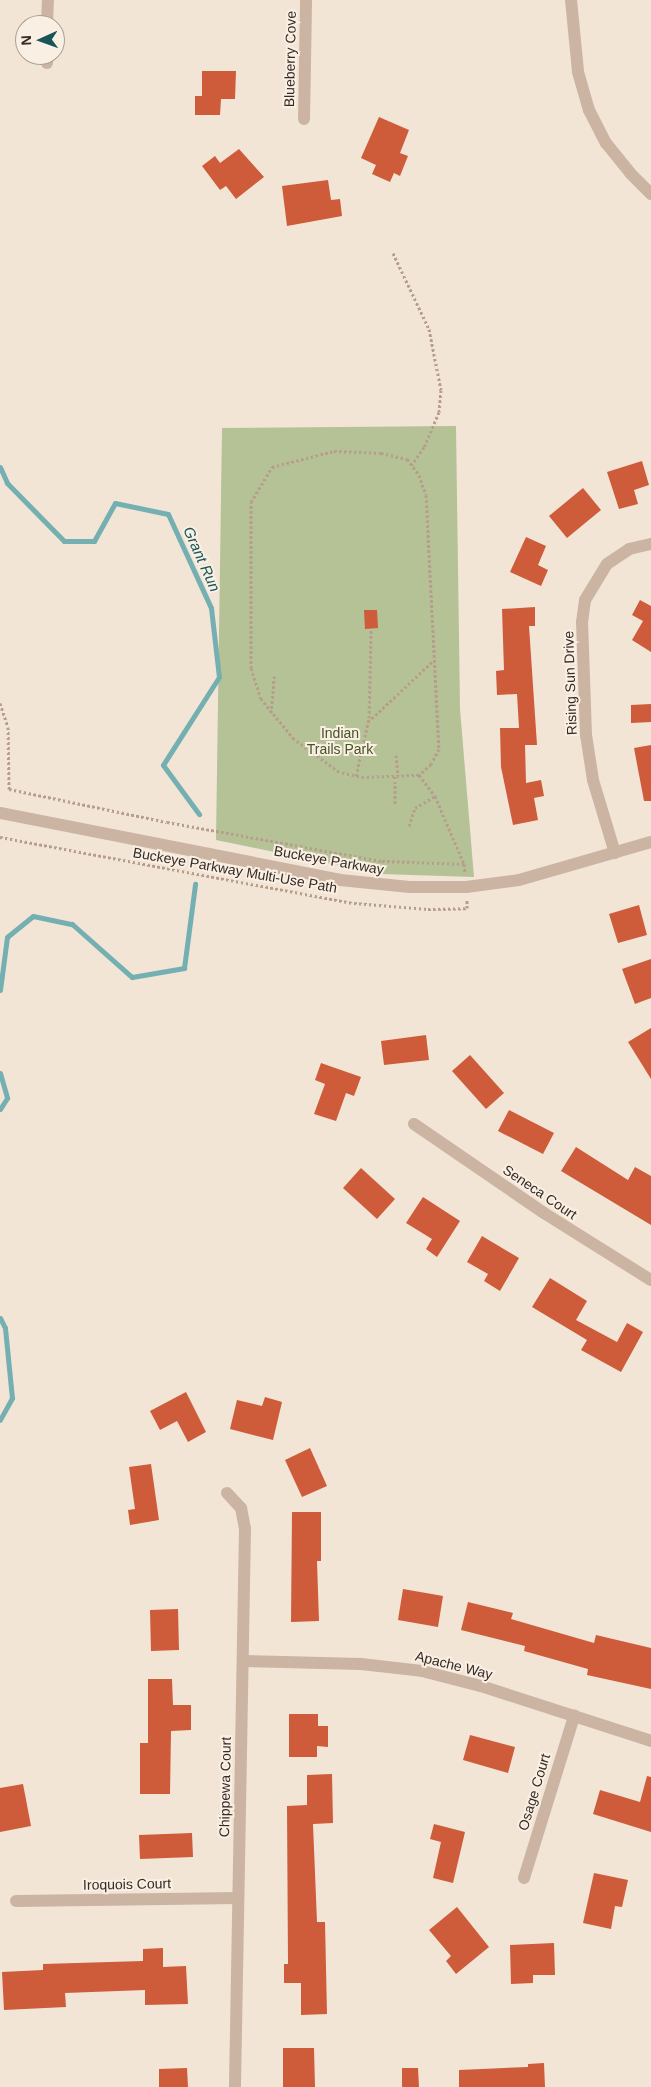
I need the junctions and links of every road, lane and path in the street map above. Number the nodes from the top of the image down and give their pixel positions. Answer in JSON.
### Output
{"nodes":[{"id":1,"x":48,"y":0,"type":"edge"},
{"id":2,"x":306,"y":0,"type":"edge"},
{"id":3,"x":571,"y":0,"type":"edge"},
{"id":4,"x":47,"y":15,"type":"edge"},
{"id":5,"x":304,"y":119,"type":"dead end"},
{"id":6,"x":651,"y":194,"type":"edge"},
{"id":7,"x":393,"y":253,"type":"dead end"},
{"id":8,"x":412,"y":465,"type":"junction"},
{"id":9,"x":651,"y":544,"type":"edge"},
{"id":10,"x":371,"y":629,"type":"dead end"},
{"id":11,"x":434,"y":661,"type":"junction"},
{"id":12,"x":274,"y":676,"type":"dead end"},
{"id":13,"x":0,"y":703,"type":"edge"},
{"id":14,"x":271,"y":714,"type":"junction"},
{"id":15,"x":367,"y":723,"type":"junction"},
{"id":16,"x":396,"y":755,"type":"dead end"},
{"id":17,"x":419,"y":775,"type":"junction"},
{"id":18,"x":356,"y":776,"type":"junction"},
{"id":19,"x":396,"y":776,"type":"junction"},
{"id":20,"x":435,"y":796,"type":"junction"},
{"id":21,"x":395,"y":804,"type":"dead end"},
{"id":22,"x":0,"y":813,"type":"edge"},
{"id":23,"x":409,"y":826,"type":"dead end"},
{"id":24,"x":0,"y":837,"type":"edge"},
{"id":25,"x":651,"y":842,"type":"edge"},
{"id":26,"x":615,"y":853,"type":"junction"},
{"id":27,"x":467,"y":908,"type":"dead end"},
{"id":28,"x":414,"y":1124,"type":"dead end"},
{"id":29,"x":651,"y":1280,"type":"edge"},
{"id":30,"x":227,"y":1492,"type":"dead end"},
{"id":31,"x":242,"y":1661,"type":"junction"},
{"id":32,"x":574,"y":1716,"type":"junction"},
{"id":33,"x":651,"y":1741,"type":"edge"},
{"id":34,"x":524,"y":1878,"type":"dead end"},
{"id":35,"x":238,"y":1898,"type":"junction"},
{"id":36,"x":16,"y":1901,"type":"dead end"},
{"id":37,"x":235,"y":2087,"type":"edge"}],
"edges":[{"from":1,"to":4,"type":"street"},
{"from":2,"to":5,"type":"street","name":"Blueberry Cove"},
{"from":3,"to":6,"type":"street"},
{"from":7,"to":8,"type":"path"},
{"from":8,"to":11,"type":"path"},
{"from":8,"to":14,"type":"path"},
{"from":9,"to":26,"type":"street","name":"Rising Sun Drive"},
{"from":10,"to":15,"type":"path"},
{"from":11,"to":15,"type":"path"},
{"from":11,"to":17,"type":"path"},
{"from":12,"to":14,"type":"path"},
{"from":13,"to":20,"type":"path"},
{"from":14,"to":18,"type":"path"},
{"from":15,"to":18,"type":"path"},
{"from":16,"to":19,"type":"path"},
{"from":17,"to":19,"type":"path"},
{"from":17,"to":20,"type":"path"},
{"from":18,"to":19,"type":"path"},
{"from":19,"to":21,"type":"path"},
{"from":20,"to":23,"type":"path"},
{"from":22,"to":26,"type":"street","name":"Buckeye Parkway"},
{"from":24,"to":27,"type":"path","name":"Buckeye Parkway Multi-Use Path"},
{"from":25,"to":26,"type":"street","name":"Buckeye Parkway"},
{"from":28,"to":29,"type":"street","name":"Seneca Court"},
{"from":30,"to":31,"type":"street","name":"Chippewa Court"},
{"from":31,"to":32,"type":"street","name":"Apache Way"},
{"from":31,"to":35,"type":"street","name":"Chippewa Court"},
{"from":32,"to":33,"type":"street","name":"Apache Way"},
{"from":32,"to":34,"type":"street","name":"Osage Court"},
{"from":35,"to":36,"type":"street","name":"Iroquois Court"},
{"from":35,"to":37,"type":"street","name":"Chippewa Court"}]}
